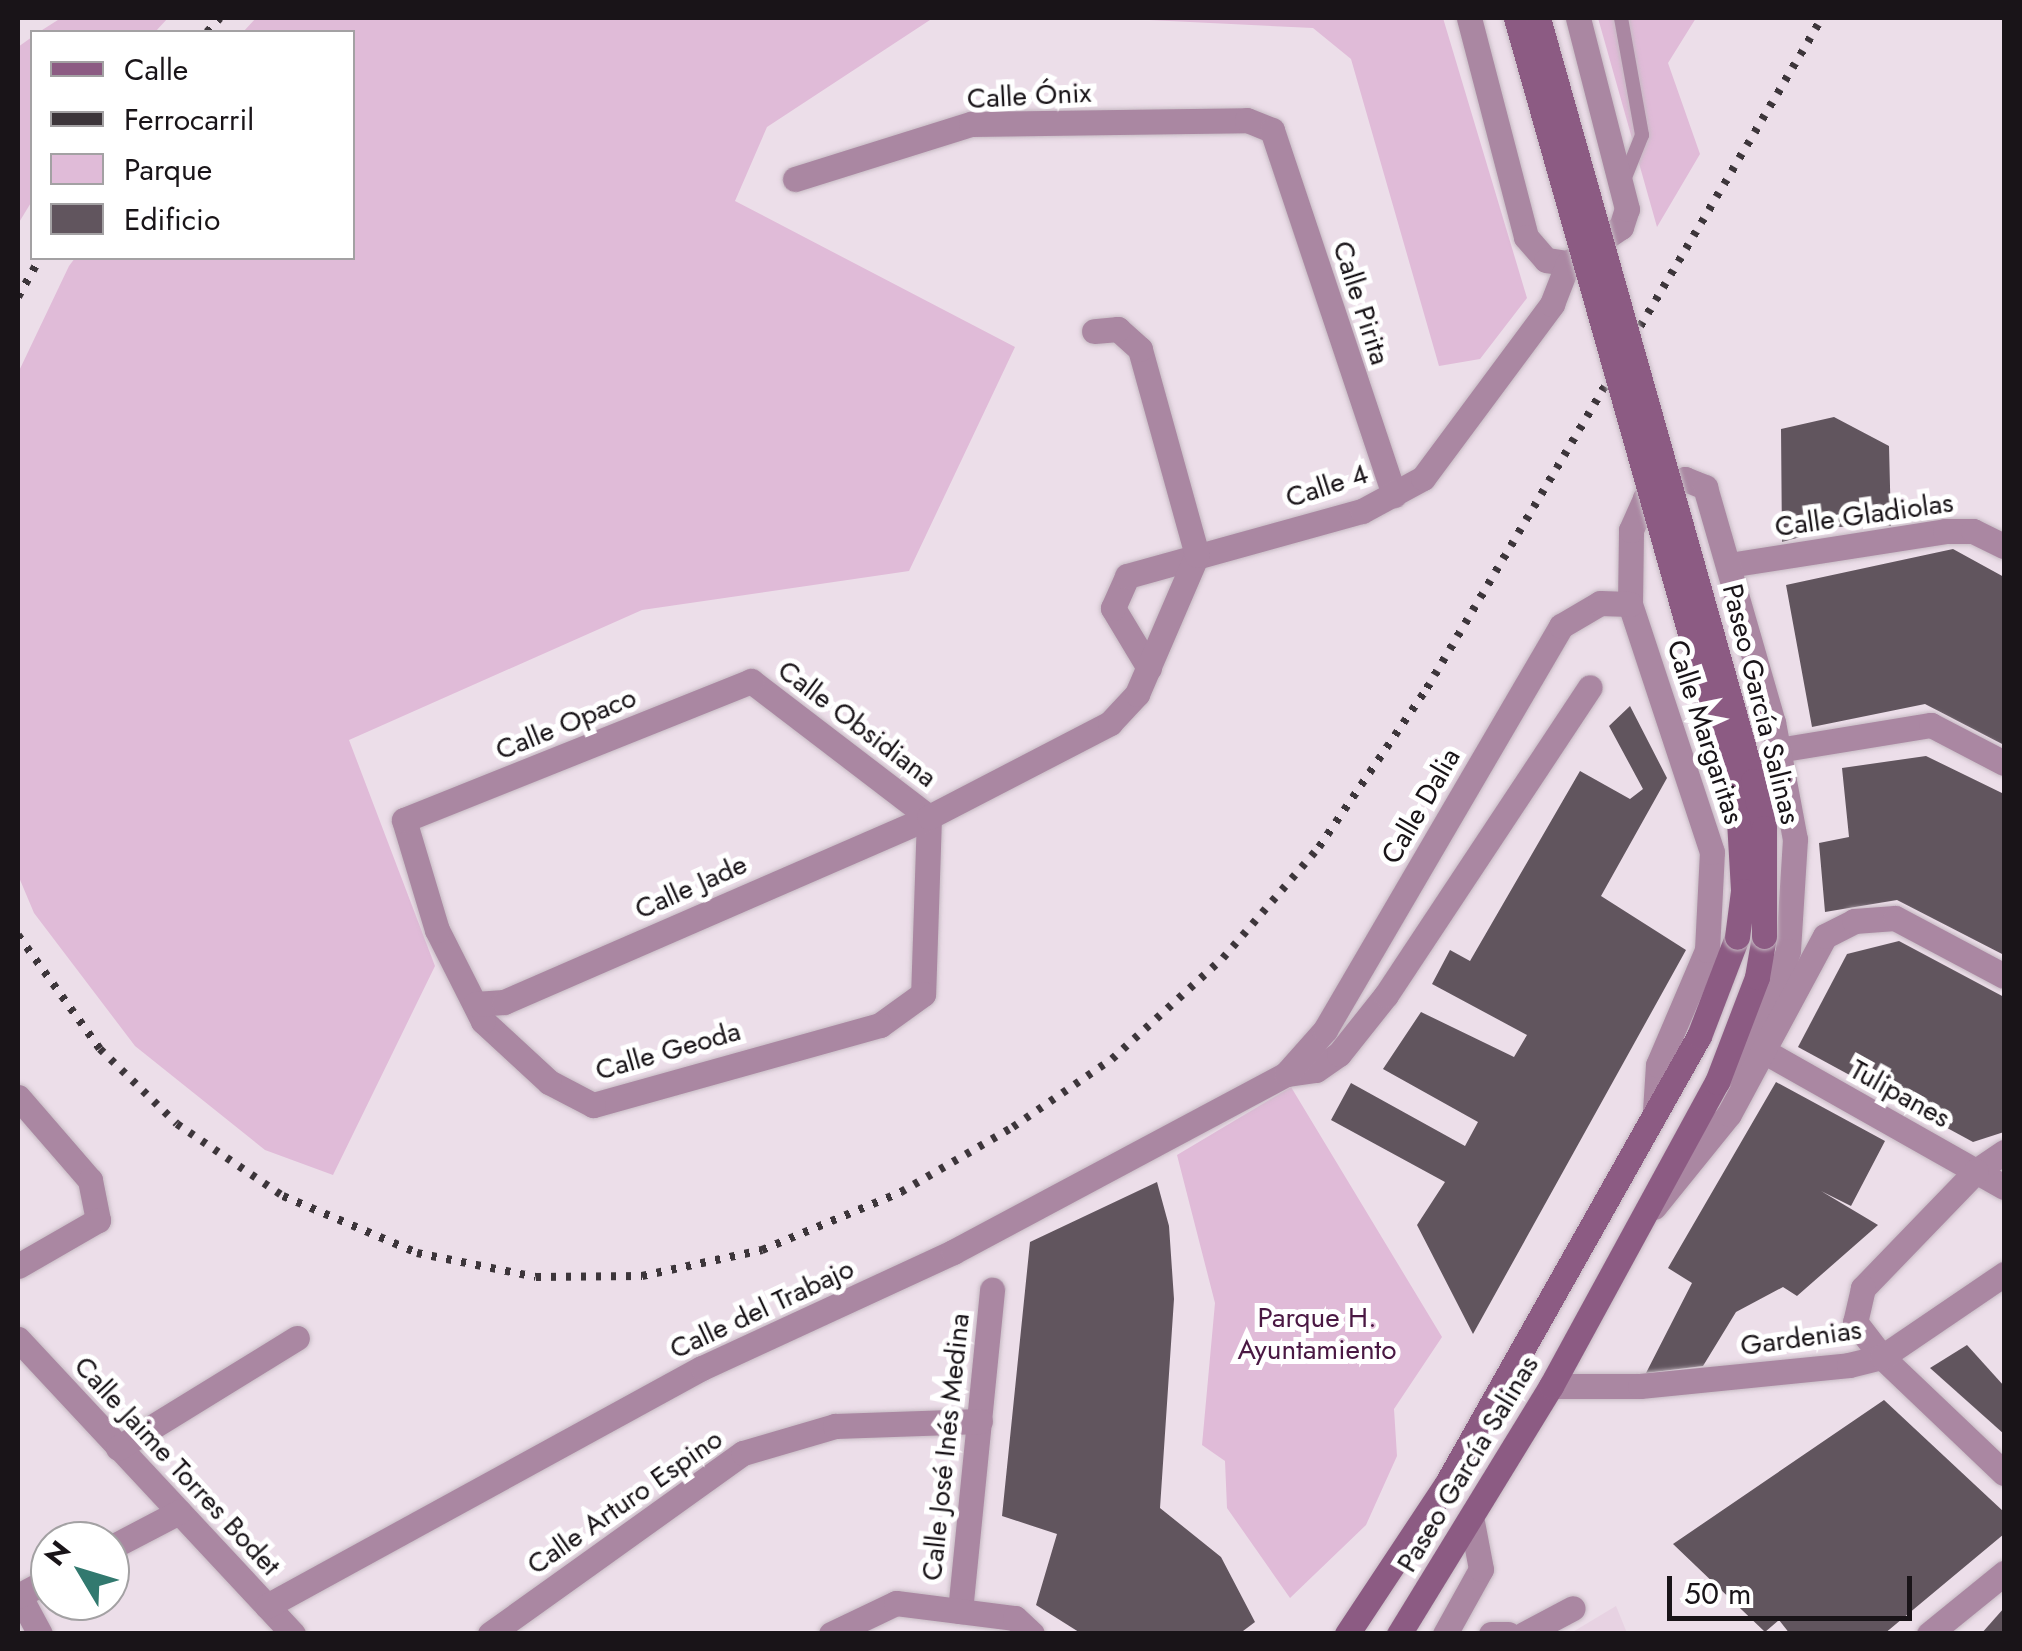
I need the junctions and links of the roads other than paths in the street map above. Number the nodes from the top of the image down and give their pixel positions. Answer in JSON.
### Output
{"nodes":[{"id":1,"x":1469,"y":18,"type":"edge"},
{"id":2,"x":1516,"y":18,"type":"edge"},
{"id":3,"x":1538,"y":18,"type":"edge"},
{"id":4,"x":1578,"y":18,"type":"edge"},
{"id":5,"x":1621,"y":18,"type":"edge"},
{"id":6,"x":1272,"y":130,"type":"joint"},
{"id":7,"x":795,"y":179,"type":"dead end"},
{"id":8,"x":1622,"y":186,"type":"junction"},
{"id":9,"x":1568,"y":263,"type":"junction"},
{"id":10,"x":1094,"y":331,"type":"dead end"},
{"id":11,"x":1394,"y":495,"type":"junction"},
{"id":12,"x":2004,"y":546,"type":"edge"},
{"id":13,"x":1197,"y":555,"type":"junction"},
{"id":14,"x":1729,"y":565,"type":"junction"},
{"id":15,"x":1630,"y":604,"type":"junction"},
{"id":16,"x":1149,"y":668,"type":"junction"},
{"id":17,"x":751,"y":682,"type":"joint"},
{"id":18,"x":1590,"y":686,"type":"dead end"},
{"id":19,"x":1778,"y":750,"type":"junction"},
{"id":20,"x":2004,"y":763,"type":"edge"},
{"id":21,"x":930,"y":816,"type":"junction"},
{"id":22,"x":404,"y":820,"type":"joint"},
{"id":23,"x":2004,"y":976,"type":"edge"},
{"id":24,"x":924,"y":994,"type":"joint"},
{"id":25,"x":475,"y":1004,"type":"junction"},
{"id":26,"x":1767,"y":1053,"type":"junction"},
{"id":27,"x":1286,"y":1074,"type":"junction"},
{"id":28,"x":1717,"y":1082,"type":"junction"},
{"id":29,"x":18,"y":1097,"type":"edge"},
{"id":30,"x":1656,"y":1111,"type":"junction"},
{"id":31,"x":2004,"y":1152,"type":"edge"},
{"id":32,"x":1976,"y":1171,"type":"junction"},
{"id":33,"x":2004,"y":1187,"type":"edge"},
{"id":34,"x":1643,"y":1218,"type":"junction"},
{"id":35,"x":18,"y":1266,"type":"edge"},
{"id":36,"x":2004,"y":1274,"type":"edge"},
{"id":37,"x":992,"y":1290,"type":"dead end"},
{"id":38,"x":296,"y":1338,"type":"dead end"},
{"id":39,"x":18,"y":1339,"type":"edge"},
{"id":40,"x":1882,"y":1357,"type":"junction"},
{"id":41,"x":1551,"y":1386,"type":"junction"},
{"id":42,"x":980,"y":1420,"type":"junction"},
{"id":43,"x":118,"y":1448,"type":"junction"},
{"id":44,"x":2004,"y":1472,"type":"edge"},
{"id":45,"x":179,"y":1512,"type":"junction"},
{"id":46,"x":1472,"y":1522,"type":"junction"},
{"id":47,"x":130,"y":1538,"type":"edge"},
{"id":48,"x":2004,"y":1573,"type":"edge"},
{"id":49,"x":18,"y":1596,"type":"edge"},
{"id":50,"x":267,"y":1606,"type":"junction"},
{"id":51,"x":1573,"y":1608,"type":"dead end"},
{"id":52,"x":960,"y":1611,"type":"junction"},
{"id":53,"x":1355,"y":1625,"type":"edge"},
{"id":54,"x":40,"y":1634,"type":"edge"},
{"id":55,"x":294,"y":1634,"type":"edge"},
{"id":56,"x":490,"y":1634,"type":"edge"},
{"id":57,"x":831,"y":1634,"type":"edge"},
{"id":58,"x":1032,"y":1634,"type":"edge"},
{"id":59,"x":1400,"y":1634,"type":"edge"},
{"id":60,"x":1446,"y":1634,"type":"edge"},
{"id":61,"x":1491,"y":1634,"type":"edge"},
{"id":62,"x":1508,"y":1634,"type":"edge"},
{"id":63,"x":1524,"y":1634,"type":"edge"},
{"id":64,"x":1929,"y":1634,"type":"edge"}],
"edges":[{"from":1,"to":9,"type":"street"},
{"from":2,"to":30,"type":"main road","name":"Paseo García Salinas","bridge":true},
{"from":3,"to":28,"type":"main road","name":"Paseo García Salinas","bridge":true},
{"from":4,"to":8,"type":"street"},
{"from":5,"to":8,"type":"lane"},
{"from":6,"to":7,"type":"street","name":"Calle Ónix"},
{"from":6,"to":11,"type":"street","name":"Calle Pirita"},
{"from":8,"to":9,"type":"street"},
{"from":9,"to":11,"type":"street","name":"Calle 4"},
{"from":10,"to":13,"type":"street"},
{"from":11,"to":13,"type":"street","name":"Calle 4"},
{"from":12,"to":14,"type":"street","name":"Calle Gladiolas"},
{"from":13,"to":16,"type":"street","name":"Calle Jade"},
{"from":13,"to":16,"type":"street","name":"Calle 4"},
{"from":14,"to":15,"type":"street"},
{"from":14,"to":19,"type":"street"},
{"from":15,"to":27,"type":"street","name":"Calle Dalia"},
{"from":15,"to":30,"type":"street","name":"Calle Margaritas"},
{"from":16,"to":21,"type":"street","name":"Calle Jade"},
{"from":17,"to":21,"type":"street","name":"Calle Obsidiana"},
{"from":17,"to":22,"type":"street","name":"Calle Opaco"},
{"from":18,"to":27,"type":"street"},
{"from":19,"to":20,"type":"street"},
{"from":19,"to":28,"type":"street"},
{"from":21,"to":24,"type":"street","name":"Calle Obsidiana"},
{"from":21,"to":25,"type":"street","name":"Calle Jade"},
{"from":22,"to":25,"type":"street","name":"Calle Geoda"},
{"from":23,"to":26,"type":"street"},
{"from":24,"to":25,"type":"street","name":"Calle Geoda"},
{"from":26,"to":32,"type":"street","name":"Tulipanes"},
{"from":26,"to":34,"type":"street"},
{"from":27,"to":50,"type":"street","name":"Calle del Trabajo"},
{"from":28,"to":34,"type":"main road","name":"Paseo García Salinas"},
{"from":29,"to":35,"type":"street"},
{"from":30,"to":53,"type":"main road","name":"Paseo García Salinas"},
{"from":31,"to":32,"type":"street"},
{"from":32,"to":33,"type":"street","name":"Tulipanes"},
{"from":32,"to":40,"type":"street"},
{"from":34,"to":41,"type":"main road","name":"Paseo García Salinas"},
{"from":36,"to":40,"type":"street","name":"Gardenias"},
{"from":37,"to":42,"type":"street","name":"Calle José Inés Medina"},
{"from":38,"to":43,"type":"street"},
{"from":39,"to":43,"type":"street","name":"Calle Jaime Torres Bodet"},
{"from":40,"to":41,"type":"street","name":"Gardenias"},
{"from":40,"to":44,"type":"street"},
{"from":41,"to":46,"type":"main road","name":"Paseo García Salinas"},
{"from":42,"to":52,"type":"street","name":"Calle José Inés Medina"},
{"from":42,"to":56,"type":"street","name":"Calle Arturo Espino"},
{"from":43,"to":45,"type":"street","name":"Calle Jaime Torres Bodet"},
{"from":45,"to":47,"type":"street"},
{"from":45,"to":50,"type":"street","name":"Calle Jaime Torres Bodet"},
{"from":46,"to":59,"type":"main road","name":"Paseo García Salinas"},
{"from":46,"to":60,"type":"street"},
{"from":48,"to":64,"type":"street"},
{"from":49,"to":54,"type":"street"},
{"from":50,"to":55,"type":"street","name":"Calle Jaime Torres Bodet"},
{"from":51,"to":63,"type":"street"},
{"from":52,"to":57,"type":"street"},
{"from":52,"to":58,"type":"street"},
{"from":61,"to":62,"type":"street"}]}
